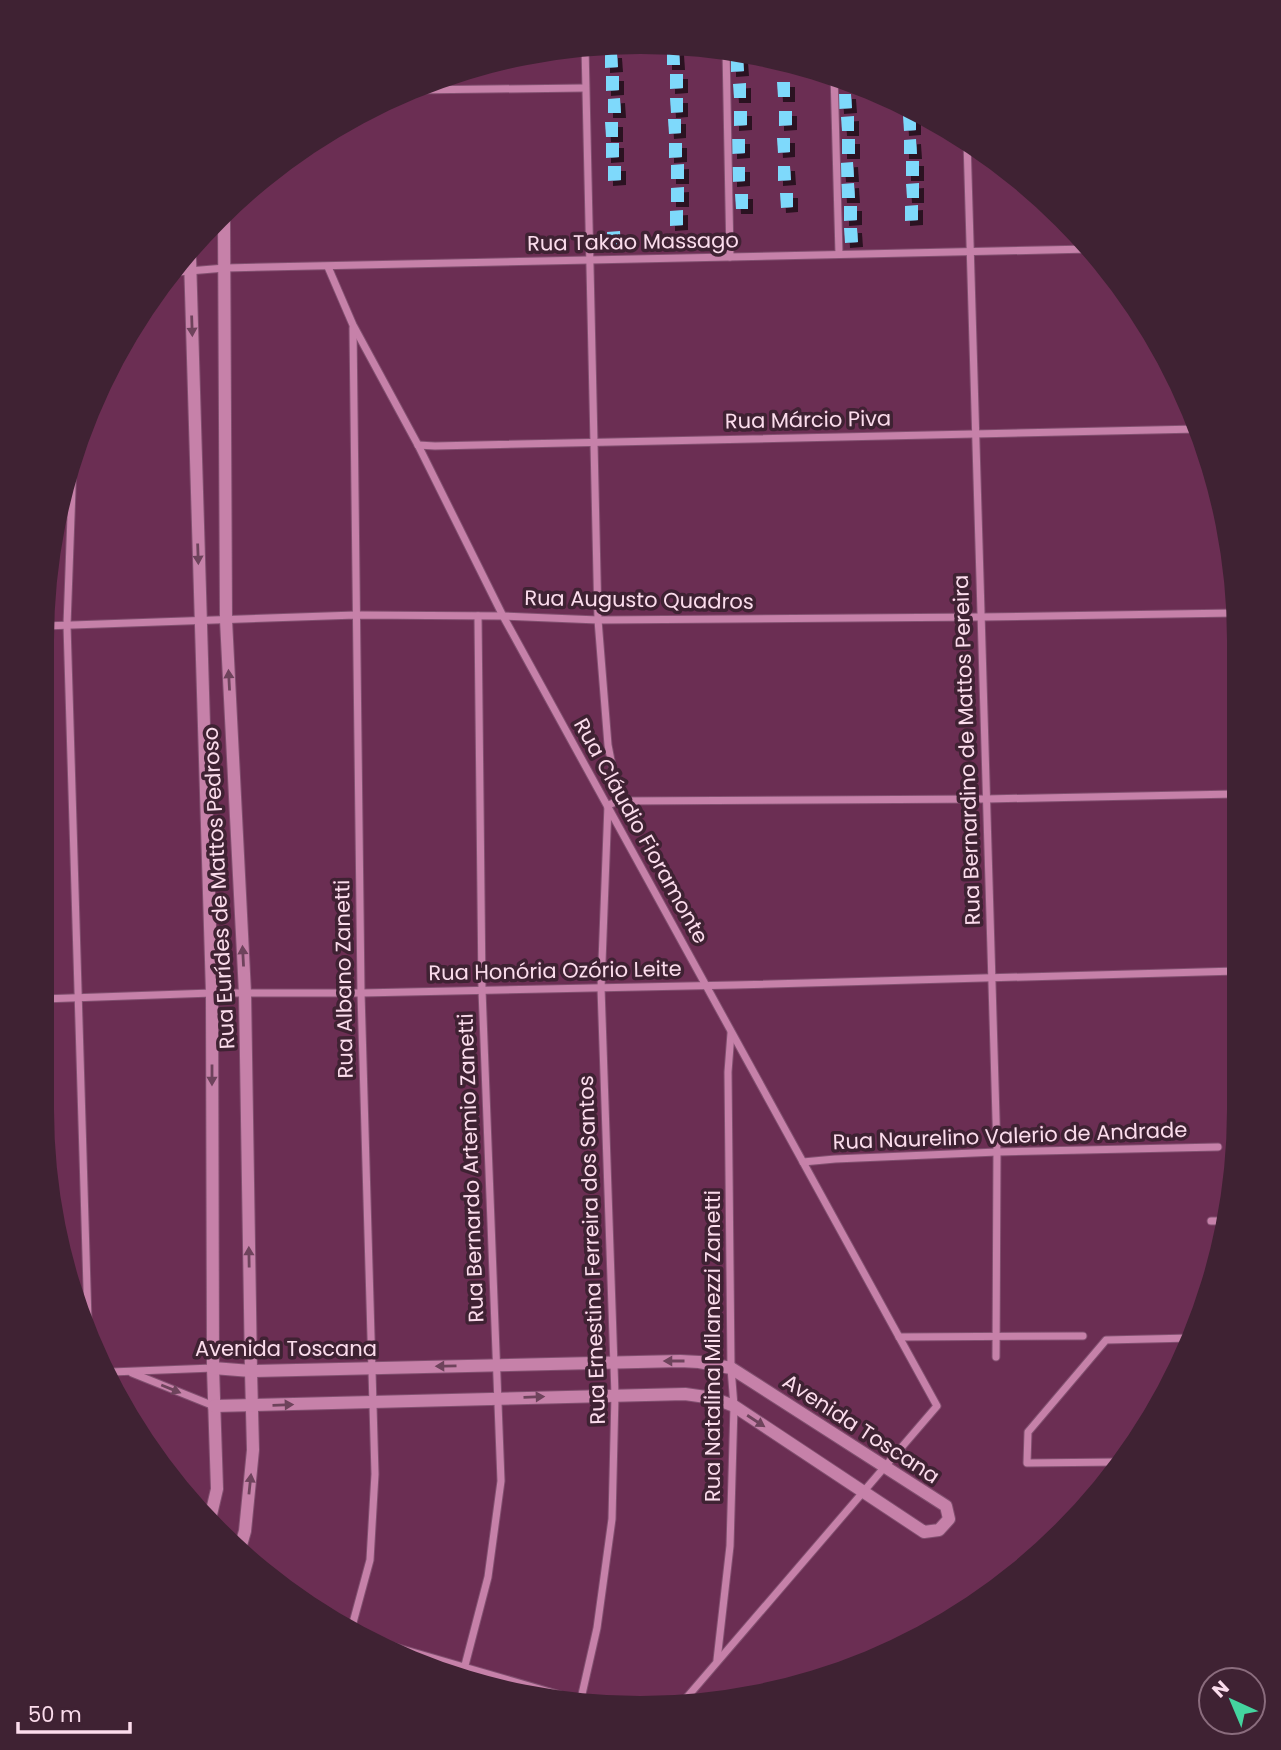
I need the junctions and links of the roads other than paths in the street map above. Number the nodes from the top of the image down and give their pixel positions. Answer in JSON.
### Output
{"nodes":[{"id":1,"x":585,"y":57,"type":"edge"},
{"id":2,"x":726,"y":61,"type":"edge"},
{"id":3,"x":834,"y":87,"type":"edge"},
{"id":4,"x":585,"y":88,"type":"junction"},
{"id":5,"x":440,"y":90,"type":"edge"},
{"id":6,"x":967,"y":154,"type":"edge"},
{"id":7,"x":224,"y":228,"type":"edge"},
{"id":8,"x":1077,"y":249,"type":"edge"},
{"id":9,"x":970,"y":252,"type":"junction"},
{"id":10,"x":839,"y":254,"type":"junction"},
{"id":11,"x":730,"y":257,"type":"junction"},
{"id":12,"x":589,"y":260,"type":"junction"},
{"id":13,"x":189,"y":267,"type":"edge"},
{"id":14,"x":328,"y":267,"type":"junction"},
{"id":15,"x":225,"y":268,"type":"junction"},
{"id":16,"x":186,"y":271,"type":"edge"},
{"id":17,"x":353,"y":325,"type":"junction"},
{"id":18,"x":1187,"y":429,"type":"edge"},
{"id":19,"x":975,"y":434,"type":"junction"},
{"id":20,"x":594,"y":443,"type":"junction"},
{"id":21,"x":418,"y":445,"type":"junction"},
{"id":22,"x":72,"y":500,"type":"edge"},
{"id":23,"x":1226,"y":613,"type":"edge"},
{"id":24,"x":356,"y":615,"type":"junction"},
{"id":25,"x":478,"y":616,"type":"junction"},
{"id":26,"x":503,"y":616,"type":"junction"},
{"id":27,"x":981,"y":617,"type":"junction"},
{"id":28,"x":200,"y":620,"type":"junction"},
{"id":29,"x":226,"y":620,"type":"junction"},
{"id":30,"x":598,"y":620,"type":"junction"},
{"id":31,"x":55,"y":625,"type":"edge"},
{"id":32,"x":67,"y":625,"type":"junction"},
{"id":33,"x":1227,"y":794,"type":"edge"},
{"id":34,"x":986,"y":799,"type":"junction"},
{"id":35,"x":619,"y":801,"type":"junction"},
{"id":36,"x":608,"y":806,"type":"junction"},
{"id":37,"x":1227,"y":971,"type":"edge"},
{"id":38,"x":992,"y":978,"type":"junction"},
{"id":39,"x":706,"y":986,"type":"junction"},
{"id":40,"x":601,"y":988,"type":"junction"},
{"id":41,"x":482,"y":990,"type":"junction"},
{"id":42,"x":212,"y":993,"type":"junction"},
{"id":43,"x":245,"y":993,"type":"junction"},
{"id":44,"x":361,"y":993,"type":"junction"},
{"id":45,"x":79,"y":998,"type":"junction"},
{"id":46,"x":54,"y":999,"type":"edge"},
{"id":47,"x":731,"y":1031,"type":"junction"},
{"id":48,"x":1218,"y":1147,"type":"dead end"},
{"id":49,"x":997,"y":1152,"type":"junction"},
{"id":50,"x":803,"y":1162,"type":"junction"},
{"id":51,"x":1211,"y":1222,"type":"dead end"},
{"id":52,"x":1215,"y":1222,"type":"edge"},
{"id":53,"x":88,"y":1305,"type":"edge"},
{"id":54,"x":996,"y":1336,"type":"junction"},
{"id":55,"x":1083,"y":1336,"type":"dead end"},
{"id":56,"x":899,"y":1337,"type":"junction"},
{"id":57,"x":1180,"y":1338,"type":"edge"},
{"id":58,"x":996,"y":1357,"type":"dead end"},
{"id":59,"x":614,"y":1362,"type":"junction"},
{"id":60,"x":497,"y":1365,"type":"junction"},
{"id":61,"x":214,"y":1368,"type":"junction"},
{"id":62,"x":372,"y":1368,"type":"junction"},
{"id":63,"x":731,"y":1368,"type":"junction"},
{"id":64,"x":251,"y":1371,"type":"junction"},
{"id":65,"x":117,"y":1372,"type":"edge"},
{"id":66,"x":128,"y":1372,"type":"junction"},
{"id":67,"x":615,"y":1395,"type":"junction"},
{"id":68,"x":498,"y":1398,"type":"junction"},
{"id":69,"x":373,"y":1402,"type":"junction"},
{"id":70,"x":214,"y":1406,"type":"junction"},
{"id":71,"x":252,"y":1406,"type":"junction"},
{"id":72,"x":734,"y":1406,"type":"junction"},
{"id":73,"x":1109,"y":1462,"type":"edge"},
{"id":74,"x":884,"y":1467,"type":"junction"},
{"id":75,"x":863,"y":1491,"type":"junction"},
{"id":76,"x":213,"y":1510,"type":"edge"},
{"id":77,"x":243,"y":1539,"type":"edge"},
{"id":78,"x":354,"y":1620,"type":"edge"},
{"id":79,"x":717,"y":1661,"type":"junction"},
{"id":80,"x":464,"y":1669,"type":"edge"},
{"id":81,"x":585,"y":1693,"type":"edge"},
{"id":82,"x":690,"y":1693,"type":"edge"}],
"edges":[{"from":1,"to":4,"type":"street"},
{"from":2,"to":11,"type":"street"},
{"from":3,"to":10,"type":"street"},
{"from":4,"to":5,"type":"street"},
{"from":4,"to":12,"type":"street"},
{"from":6,"to":9,"type":"street","name":"Rua Bernardino de Mattos Pereira"},
{"from":7,"to":15,"type":"street","name":"Rua Eurídes de Mattos Pedroso"},
{"from":8,"to":9,"type":"street","name":"Rua Takao Massago"},
{"from":9,"to":10,"type":"street","name":"Rua Takao Massago"},
{"from":9,"to":19,"type":"street","name":"Rua Bernardino de Mattos Pereira"},
{"from":10,"to":11,"type":"street","name":"Rua Takao Massago"},
{"from":11,"to":12,"type":"street","name":"Rua Takao Massago"},
{"from":12,"to":14,"type":"street","name":"Rua Takao Massago"},
{"from":12,"to":20,"type":"street"},
{"from":13,"to":15,"type":"street","name":"Rua Takao Massago"},
{"from":14,"to":15,"type":"street","name":"Rua Takao Massago"},
{"from":14,"to":17,"type":"street","name":"Rua Cláudio Fioramonte"},
{"from":15,"to":29,"type":"street","name":"Rua Eurídes de Mattos Pedroso"},
{"from":16,"to":28,"type":"street","name":"Rua Eurídes de Mattos Pedroso","one_way":true},
{"from":17,"to":21,"type":"street","name":"Rua Cláudio Fioramonte"},
{"from":17,"to":24,"type":"street","name":"Rua Albano Zanetti"},
{"from":18,"to":19,"type":"street","name":"Rua Márcio Piva"},
{"from":19,"to":20,"type":"street","name":"Rua Márcio Piva"},
{"from":19,"to":27,"type":"street","name":"Rua Bernardino de Mattos Pereira"},
{"from":20,"to":21,"type":"street","name":"Rua Márcio Piva"},
{"from":20,"to":30,"type":"street"},
{"from":21,"to":26,"type":"street","name":"Rua Cláudio Fioramonte"},
{"from":22,"to":32,"type":"street"},
{"from":23,"to":27,"type":"street","name":"Rua Augusto Quadros"},
{"from":24,"to":25,"type":"street","name":"Rua Augusto Quadros"},
{"from":24,"to":29,"type":"street","name":"Rua Augusto Quadros"},
{"from":24,"to":44,"type":"street","name":"Rua Albano Zanetti"},
{"from":25,"to":26,"type":"street","name":"Rua Augusto Quadros"},
{"from":25,"to":41,"type":"street","name":"Rua Bernardo Artemio Zanetti"},
{"from":26,"to":30,"type":"street","name":"Rua Augusto Quadros"},
{"from":26,"to":36,"type":"street","name":"Rua Cláudio Fioramonte"},
{"from":27,"to":30,"type":"street","name":"Rua Augusto Quadros"},
{"from":27,"to":34,"type":"street","name":"Rua Bernardino de Mattos Pereira"},
{"from":28,"to":29,"type":"street","name":"Rua Augusto Quadros"},
{"from":28,"to":32,"type":"street","name":"Rua Augusto Quadros"},
{"from":28,"to":42,"type":"street","name":"Rua Eurídes de Mattos Pedroso"},
{"from":43,"to":29,"type":"street","name":"Rua Eurídes de Mattos Pedroso","one_way":true},
{"from":30,"to":35,"type":"street"},
{"from":31,"to":32,"type":"street","name":"Rua Augusto Quadros"},
{"from":32,"to":45,"type":"street"},
{"from":33,"to":34,"type":"street"},
{"from":34,"to":35,"type":"street"},
{"from":34,"to":38,"type":"street","name":"Rua Bernardino de Mattos Pereira"},
{"from":35,"to":36,"type":"street"},
{"from":36,"to":39,"type":"street","name":"Rua Cláudio Fioramonte"},
{"from":36,"to":40,"type":"street","name":"Rua Ernestina Ferreira dos Santos"},
{"from":37,"to":38,"type":"street","name":"Rua Honória Ozório Leite"},
{"from":38,"to":39,"type":"street","name":"Rua Honória Ozório Leite"},
{"from":38,"to":49,"type":"street","name":"Rua Bernardino de Mattos Pereira"},
{"from":39,"to":40,"type":"street","name":"Rua Honória Ozório Leite"},
{"from":39,"to":47,"type":"street","name":"Rua Cláudio Fioramonte"},
{"from":40,"to":41,"type":"street","name":"Rua Honória Ozório Leite"},
{"from":40,"to":59,"type":"street","name":"Rua Ernestina Ferreira dos Santos"},
{"from":41,"to":44,"type":"street","name":"Rua Honória Ozório Leite"},
{"from":41,"to":60,"type":"street","name":"Rua Bernardo Artemio Zanetti"},
{"from":42,"to":43,"type":"street","name":"Rua Honória Ozório Leite"},
{"from":42,"to":45,"type":"street","name":"Rua Honória Ozório Leite"},
{"from":42,"to":61,"type":"street","name":"Rua Eurídes de Mattos Pedroso","one_way":true},
{"from":43,"to":44,"type":"street","name":"Rua Honória Ozório Leite"},
{"from":64,"to":43,"type":"street","name":"Rua Eurídes de Mattos Pedroso","one_way":true},
{"from":44,"to":62,"type":"street","name":"Rua Albano Zanetti"},
{"from":45,"to":46,"type":"street","name":"Rua Honória Ozório Leite"},
{"from":45,"to":53,"type":"street"},
{"from":47,"to":50,"type":"street","name":"Rua Cláudio Fioramonte"},
{"from":47,"to":63,"type":"street","name":"Rua Natalina Milanezzi Zanetti"},
{"from":48,"to":49,"type":"street","name":"Rua Naurelino Valerio de Andrade"},
{"from":49,"to":50,"type":"street","name":"Rua Naurelino Valerio de Andrade"},
{"from":49,"to":54,"type":"street","name":"Rua Bernardino de Mattos Pereira"},
{"from":50,"to":56,"type":"street","name":"Rua Cláudio Fioramonte"},
{"from":51,"to":52,"type":"street"},
{"from":54,"to":55,"type":"street"},
{"from":54,"to":56,"type":"street"},
{"from":54,"to":58,"type":"street","name":"Rua Bernardino de Mattos Pereira"},
{"from":56,"to":74,"type":"street","name":"Rua Cláudio Fioramonte"},
{"from":57,"to":73,"type":"street"},
{"from":59,"to":60,"type":"street","name":"Avenida Toscana"},
{"from":63,"to":59,"type":"street","name":"Avenida Toscana","one_way":true},
{"from":59,"to":67,"type":"street","name":"Rua Ernestina Ferreira dos Santos"},
{"from":60,"to":62,"type":"street","name":"Avenida Toscana","one_way":true},
{"from":60,"to":68,"type":"street","name":"Rua Bernardo Artemio Zanetti"},
{"from":61,"to":64,"type":"street","name":"Avenida Toscana"},
{"from":61,"to":66,"type":"street","name":"Avenida Toscana"},
{"from":61,"to":70,"type":"street","name":"Rua Eurídes de Mattos Pedroso"},
{"from":62,"to":64,"type":"street","name":"Avenida Toscana"},
{"from":62,"to":69,"type":"street","name":"Rua Albano Zanetti"},
{"from":63,"to":72,"type":"street","name":"Rua Natalina Milanezzi Zanetti"},
{"from":63,"to":74,"type":"street","name":"Avenida Toscana"},
{"from":64,"to":71,"type":"street","name":"Rua Eurídes de Mattos Pedroso"},
{"from":65,"to":66,"type":"street","name":"Avenida Toscana"},
{"from":66,"to":70,"type":"street","name":"Avenida Toscana","one_way":true},
{"from":68,"to":67,"type":"street","name":"Avenida Toscana","one_way":true},
{"from":67,"to":72,"type":"street","name":"Avenida Toscana"},
{"from":67,"to":81,"type":"street","name":"Rua Ernestina Ferreira dos Santos"},
{"from":68,"to":69,"type":"street","name":"Avenida Toscana"},
{"from":68,"to":80,"type":"street","name":"Rua Bernardo Artemio Zanetti"},
{"from":71,"to":69,"type":"street","name":"Avenida Toscana","one_way":true},
{"from":69,"to":78,"type":"street","name":"Rua Albano Zanetti"},
{"from":70,"to":71,"type":"street","name":"Avenida Toscana"},
{"from":70,"to":76,"type":"street","name":"Rua Eurídes de Mattos Pedroso"},
{"from":77,"to":71,"type":"street","name":"Rua Eurídes de Mattos Pedroso","one_way":true},
{"from":72,"to":75,"type":"street","name":"Avenida Toscana","one_way":true},
{"from":72,"to":79,"type":"street","name":"Rua Natalina Milanezzi Zanetti"},
{"from":74,"to":75,"type":"street"},
{"from":74,"to":75,"type":"street","name":"Avenida Toscana"},
{"from":75,"to":79,"type":"street"},
{"from":79,"to":82,"type":"street"}]}
